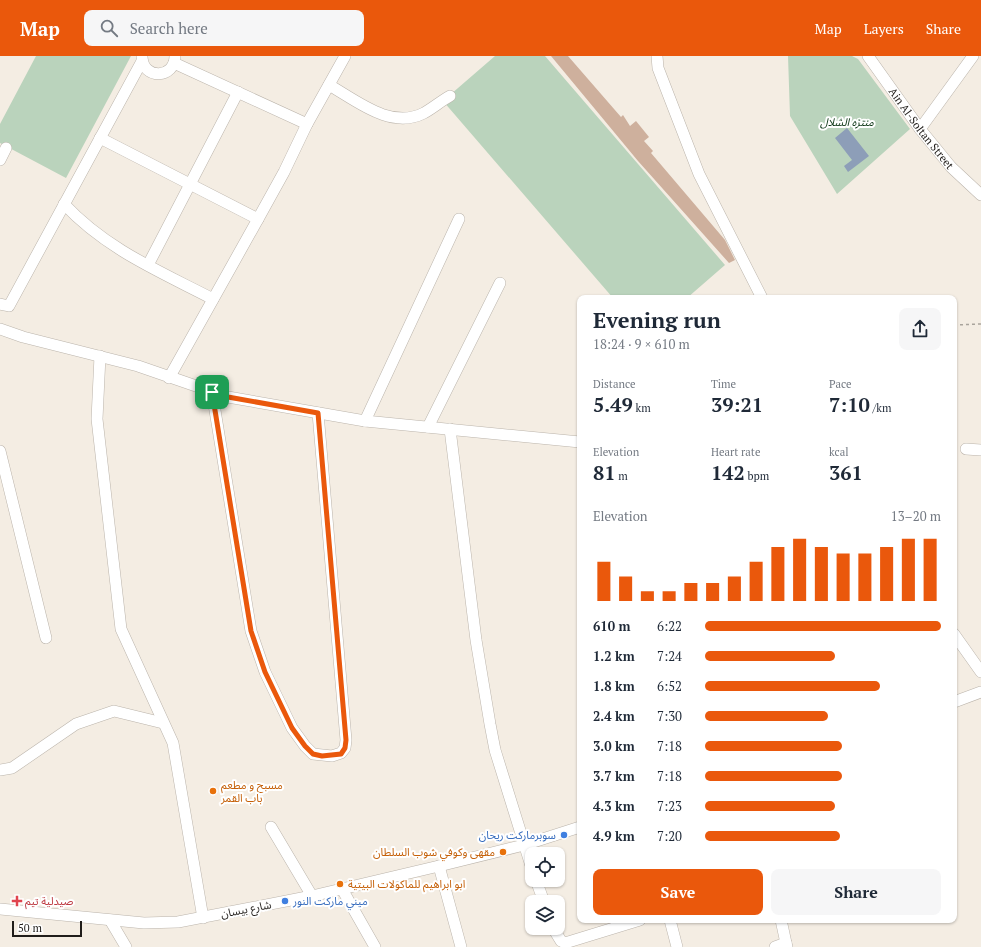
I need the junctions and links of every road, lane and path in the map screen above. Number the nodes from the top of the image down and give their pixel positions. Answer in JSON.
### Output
{"nodes":[{"id":1,"x":345,"y":56,"type":"edge"},
{"id":2,"x":657,"y":56,"type":"edge"},
{"id":3,"x":868,"y":56,"type":"edge"},
{"id":4,"x":973,"y":56,"type":"edge"},
{"id":5,"x":142,"y":58,"type":"edge"},
{"id":6,"x":174,"y":60,"type":"edge"},
{"id":7,"x":329,"y":85,"type":"junction"},
{"id":8,"x":238,"y":92,"type":"junction"},
{"id":9,"x":450,"y":96,"type":"dead end"},
{"id":10,"x":307,"y":124,"type":"junction"},
{"id":11,"x":920,"y":129,"type":"junction"},
{"id":12,"x":100,"y":138,"type":"junction"},
{"id":13,"x":6,"y":148,"type":"dead end"},
{"id":14,"x":0,"y":160,"type":"edge"},
{"id":15,"x":190,"y":184,"type":"junction"},
{"id":16,"x":981,"y":195,"type":"edge"},
{"id":17,"x":64,"y":204,"type":"junction"},
{"id":18,"x":258,"y":219,"type":"junction"},
{"id":19,"x":460,"y":219,"type":"dead end"},
{"id":20,"x":148,"y":265,"type":"junction"},
{"id":21,"x":500,"y":283,"type":"dead end"},
{"id":22,"x":760,"y":295,"type":"edge"},
{"id":23,"x":213,"y":299,"type":"junction"},
{"id":24,"x":0,"y":304,"type":"edge"},
{"id":25,"x":981,"y":324,"type":"edge"},
{"id":26,"x":957,"y":325,"type":"edge"},
{"id":27,"x":0,"y":329,"type":"edge"},
{"id":28,"x":100,"y":356,"type":"junction"},
{"id":29,"x":169,"y":378,"type":"junction"},
{"id":30,"x":212,"y":392,"type":"junction"},
{"id":31,"x":318,"y":413,"type":"junction"},
{"id":32,"x":365,"y":421,"type":"junction"},
{"id":33,"x":428,"y":427,"type":"junction"},
{"id":34,"x":450,"y":429,"type":"junction"},
{"id":35,"x":577,"y":442,"type":"edge"},
{"id":36,"x":966,"y":449,"type":"dead end"},
{"id":37,"x":981,"y":450,"type":"edge"},
{"id":38,"x":0,"y":451,"type":"edge"},
{"id":39,"x":46,"y":638,"type":"dead end"},
{"id":40,"x":957,"y":638,"type":"edge"},
{"id":41,"x":981,"y":672,"type":"edge"},
{"id":42,"x":981,"y":692,"type":"edge"},
{"id":43,"x":957,"y":701,"type":"edge"},
{"id":44,"x":164,"y":723,"type":"junction"},
{"id":45,"x":0,"y":770,"type":"edge"},
{"id":46,"x":271,"y":827,"type":"dead end"},
{"id":47,"x":577,"y":828,"type":"edge"},
{"id":48,"x":524,"y":845,"type":"junction"},
{"id":49,"x":525,"y":848,"type":"edge"},
{"id":50,"x":439,"y":866,"type":"junction"},
{"id":51,"x":342,"y":889,"type":"junction"},
{"id":52,"x":312,"y":896,"type":"junction"},
{"id":53,"x":0,"y":909,"type":"edge"},
{"id":54,"x":203,"y":918,"type":"junction"},
{"id":55,"x":110,"y":920,"type":"junction"},
{"id":56,"x":630,"y":923,"type":"edge"},
{"id":57,"x":671,"y":923,"type":"edge"},
{"id":58,"x":782,"y":923,"type":"edge"},
{"id":59,"x":557,"y":935,"type":"edge"},
{"id":60,"x":787,"y":945,"type":"edge"},
{"id":61,"x":126,"y":947,"type":"edge"},
{"id":62,"x":375,"y":947,"type":"edge"},
{"id":63,"x":461,"y":947,"type":"edge"},
{"id":64,"x":677,"y":947,"type":"edge"},
{"id":65,"x":775,"y":947,"type":"edge"}],
"edges":[{"from":1,"to":7,"type":"street"},
{"from":2,"to":22,"type":"street"},
{"from":3,"to":11,"type":"street","name":"Ain Al-Soltan Street"},
{"from":4,"to":11,"type":"street"},
{"from":5,"to":6,"type":"street"},
{"from":5,"to":12,"type":"street"},
{"from":6,"to":8,"type":"street"},
{"from":7,"to":9,"type":"street"},
{"from":7,"to":10,"type":"street"},
{"from":8,"to":10,"type":"street"},
{"from":8,"to":15,"type":"street"},
{"from":10,"to":18,"type":"street"},
{"from":11,"to":16,"type":"street","name":"Ain Al-Soltan Street"},
{"from":12,"to":15,"type":"street"},
{"from":12,"to":17,"type":"street"},
{"from":13,"to":14,"type":"street"},
{"from":15,"to":18,"type":"street"},
{"from":15,"to":20,"type":"street"},
{"from":17,"to":20,"type":"street"},
{"from":17,"to":24,"type":"street"},
{"from":18,"to":23,"type":"street"},
{"from":19,"to":32,"type":"street"},
{"from":20,"to":23,"type":"street"},
{"from":21,"to":33,"type":"street"},
{"from":23,"to":29,"type":"street"},
{"from":25,"to":26,"type":"path"},
{"from":27,"to":28,"type":"street"},
{"from":28,"to":29,"type":"street"},
{"from":28,"to":44,"type":"street"},
{"from":29,"to":30,"type":"street"},
{"from":30,"to":31,"type":"street"},
{"from":30,"to":31,"type":"street"},
{"from":31,"to":32,"type":"street"},
{"from":32,"to":33,"type":"street"},
{"from":33,"to":34,"type":"street"},
{"from":34,"to":35,"type":"street"},
{"from":34,"to":48,"type":"street"},
{"from":36,"to":37,"type":"street"},
{"from":38,"to":39,"type":"street"},
{"from":40,"to":41,"type":"street"},
{"from":42,"to":43,"type":"street"},
{"from":44,"to":45,"type":"street"},
{"from":44,"to":54,"type":"street"},
{"from":46,"to":52,"type":"street"},
{"from":47,"to":48,"type":"street","name":"شارع بيسان"},
{"from":48,"to":49,"type":"street"},
{"from":48,"to":50,"type":"street","name":"شارع بيسان"},
{"from":50,"to":51,"type":"street","name":"شارع بيسان"},
{"from":50,"to":63,"type":"street"},
{"from":51,"to":52,"type":"street","name":"شارع بيسان"},
{"from":51,"to":62,"type":"street"},
{"from":52,"to":54,"type":"street","name":"شارع بيسان"},
{"from":53,"to":55,"type":"street","name":"شارع بيسان"},
{"from":54,"to":55,"type":"street","name":"شارع بيسان"},
{"from":55,"to":61,"type":"street"},
{"from":56,"to":59,"type":"street"},
{"from":57,"to":64,"type":"street"},
{"from":58,"to":60,"type":"street"},
{"from":60,"to":65,"type":"street"}]}
